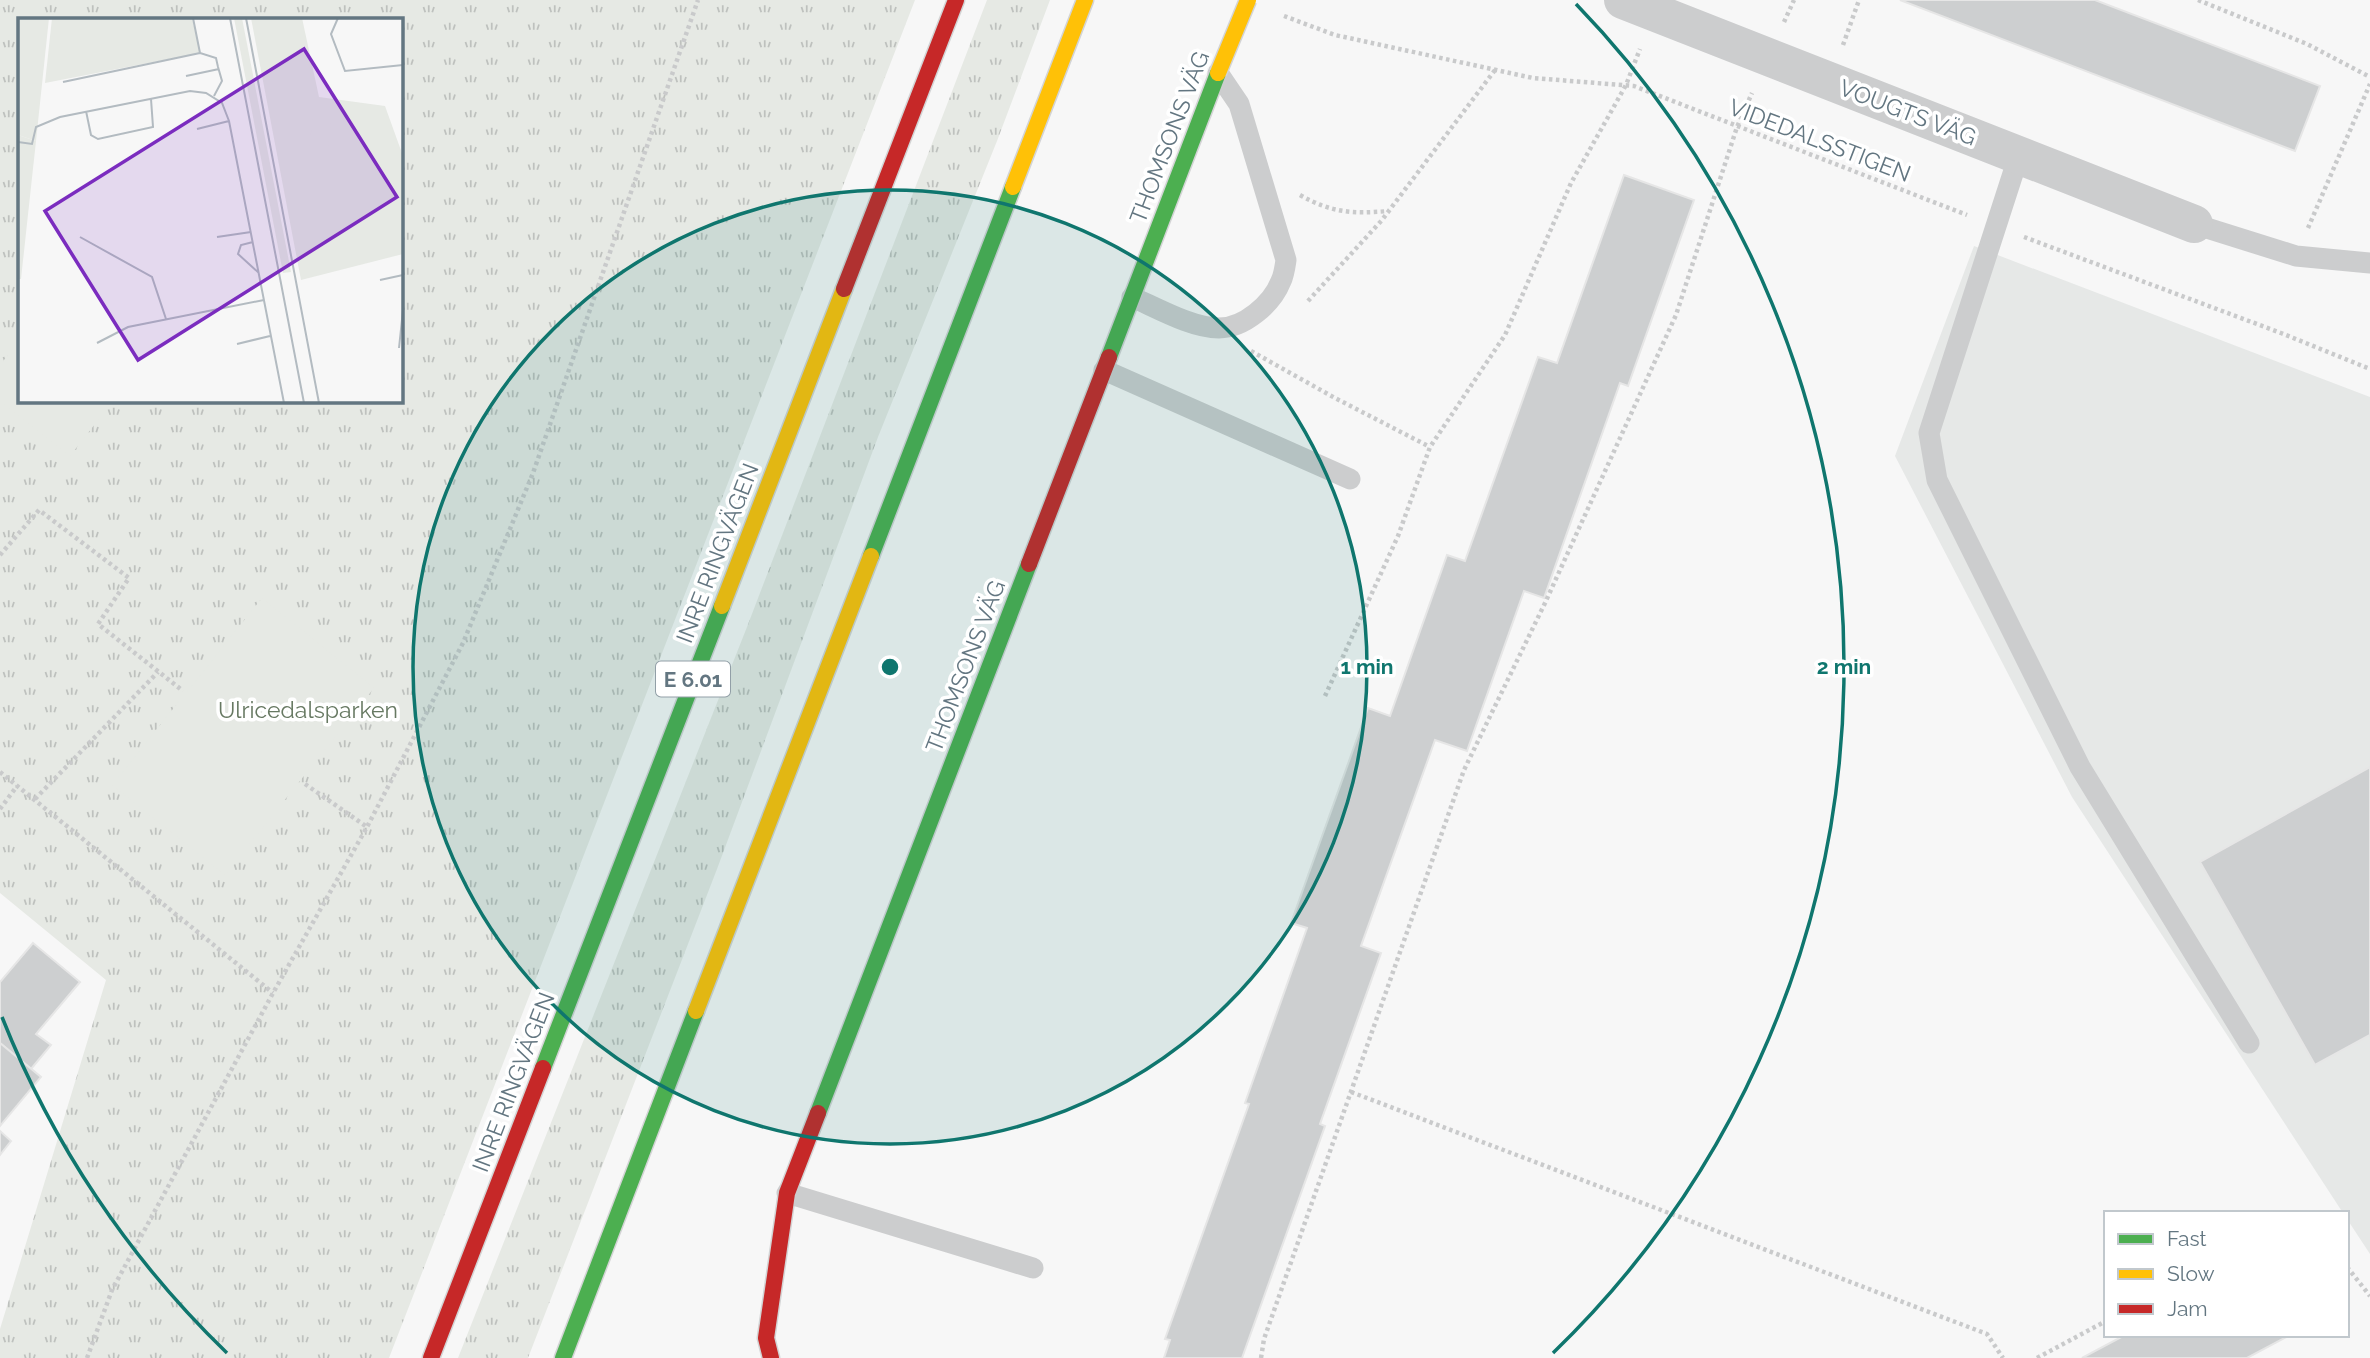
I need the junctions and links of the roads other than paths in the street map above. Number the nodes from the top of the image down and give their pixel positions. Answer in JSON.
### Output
{"nodes":[{"id":1,"x":956,"y":0,"type":"edge"},
{"id":2,"x":1085,"y":0,"type":"edge"},
{"id":3,"x":1248,"y":0,"type":"edge"},
{"id":4,"x":1623,"y":0,"type":"edge"},
{"id":5,"x":1218,"y":73,"type":"junction"},
{"id":6,"x":2019,"y":155,"type":"junction"},
{"id":7,"x":2194,"y":223,"type":"joint"},
{"id":8,"x":2370,"y":263,"type":"edge"},
{"id":9,"x":1132,"y":297,"type":"junction"},
{"id":10,"x":1104,"y":370,"type":"junction"},
{"id":11,"x":1350,"y":479,"type":"dead end"},
{"id":12,"x":2249,"y":1043,"type":"dead end"},
{"id":13,"x":787,"y":1193,"type":"junction"},
{"id":14,"x":1033,"y":1268,"type":"dead end"},
{"id":15,"x":431,"y":1358,"type":"edge"},
{"id":16,"x":563,"y":1358,"type":"edge"},
{"id":17,"x":771,"y":1358,"type":"edge"}],
"edges":[{"from":1,"to":15,"type":"main road","name":"INRE RINGVÄGEN","number":"E 6.01"},
{"from":2,"to":16,"type":"main road"},
{"from":3,"to":5,"type":"main road","name":"THOMSONS VÄG","bridge":true},
{"from":4,"to":6,"type":"street","name":"VOUGTS VÄG"},
{"from":5,"to":9,"type":"main road","name":"THOMSONS VÄG"},
{"from":5,"to":9,"type":"lane"},
{"from":6,"to":7,"type":"street","name":"VOUGTS VÄG"},
{"from":6,"to":12,"type":"lane"},
{"from":7,"to":8,"type":"lane"},
{"from":9,"to":10,"type":"main road","name":"THOMSONS VÄG"},
{"from":10,"to":11,"type":"lane"},
{"from":10,"to":13,"type":"main road","name":"THOMSONS VÄG"},
{"from":13,"to":14,"type":"lane"},
{"from":13,"to":17,"type":"main road","name":"THOMSONS VÄG"}]}
